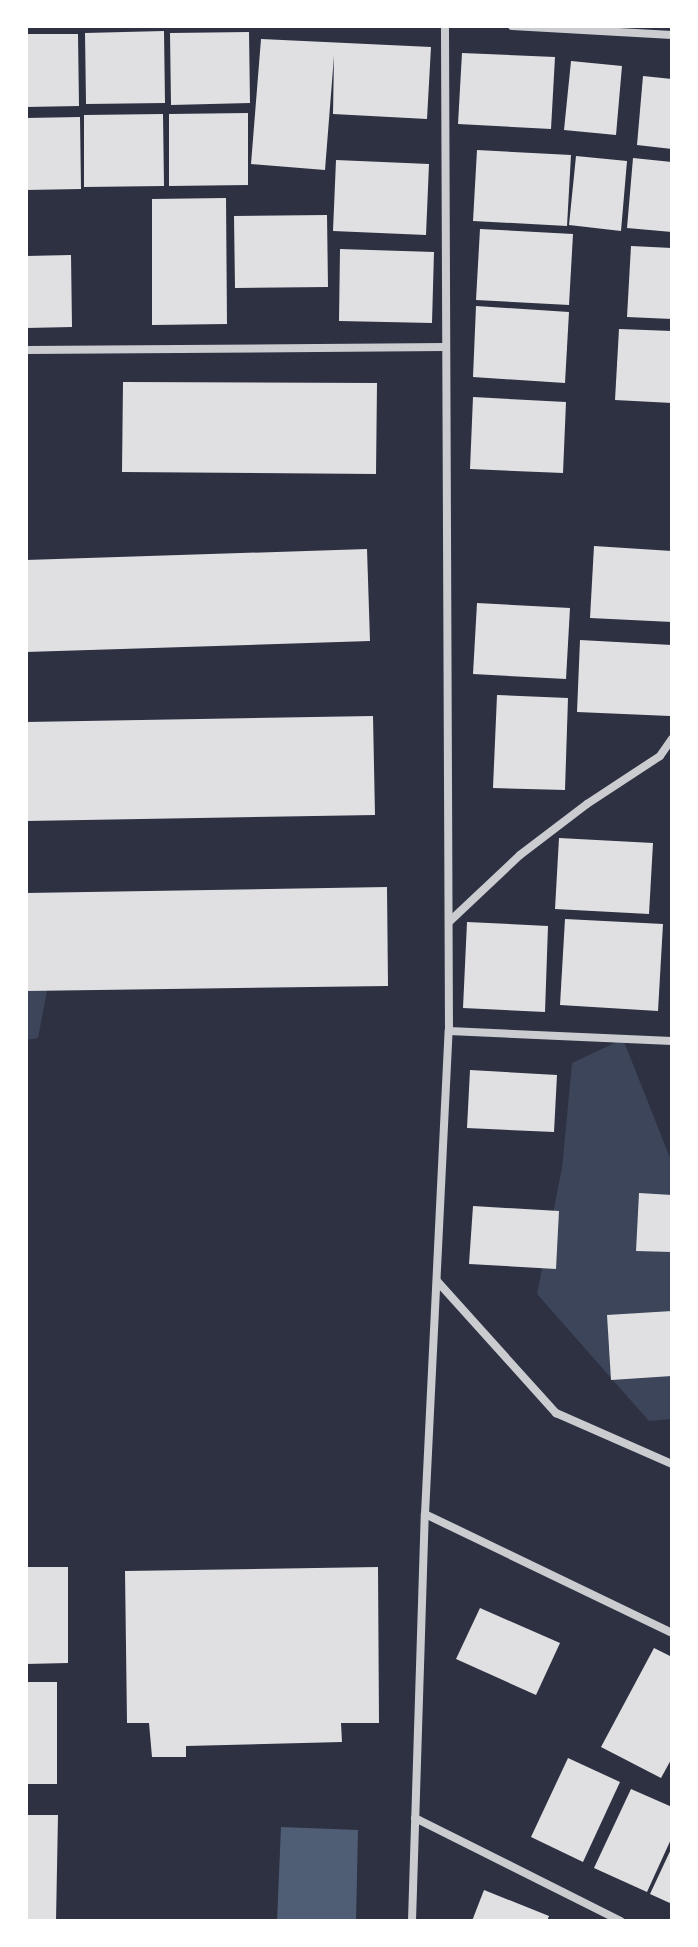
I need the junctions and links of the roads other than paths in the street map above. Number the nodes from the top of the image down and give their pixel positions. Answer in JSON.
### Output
{"nodes":[{"id":1,"x":445,"y":26,"type":"edge"},
{"id":2,"x":512,"y":26,"type":"edge"},
{"id":3,"x":672,"y":35,"type":"edge"},
{"id":4,"x":446,"y":347,"type":"junction"},
{"id":5,"x":26,"y":350,"type":"edge"},
{"id":6,"x":672,"y":739,"type":"edge"},
{"id":7,"x":450,"y":921,"type":"junction"},
{"id":8,"x":449,"y":1031,"type":"junction"},
{"id":9,"x":672,"y":1041,"type":"edge"},
{"id":10,"x":437,"y":1281,"type":"junction"},
{"id":11,"x":672,"y":1464,"type":"edge"},
{"id":12,"x":425,"y":1514,"type":"junction"},
{"id":13,"x":672,"y":1633,"type":"edge"},
{"id":14,"x":415,"y":1818,"type":"junction"},
{"id":15,"x":412,"y":1921,"type":"edge"},
{"id":16,"x":621,"y":1921,"type":"edge"}],
"edges":[{"from":1,"to":4,"type":"street"},
{"from":2,"to":3,"type":"street"},
{"from":4,"to":5,"type":"street"},
{"from":4,"to":7,"type":"street"},
{"from":6,"to":7,"type":"street"},
{"from":7,"to":8,"type":"street"},
{"from":8,"to":9,"type":"street"},
{"from":8,"to":10,"type":"street"},
{"from":10,"to":11,"type":"street"},
{"from":10,"to":12,"type":"street"},
{"from":12,"to":13,"type":"street"},
{"from":12,"to":14,"type":"street"},
{"from":14,"to":15,"type":"street"},
{"from":14,"to":16,"type":"street"}]}
